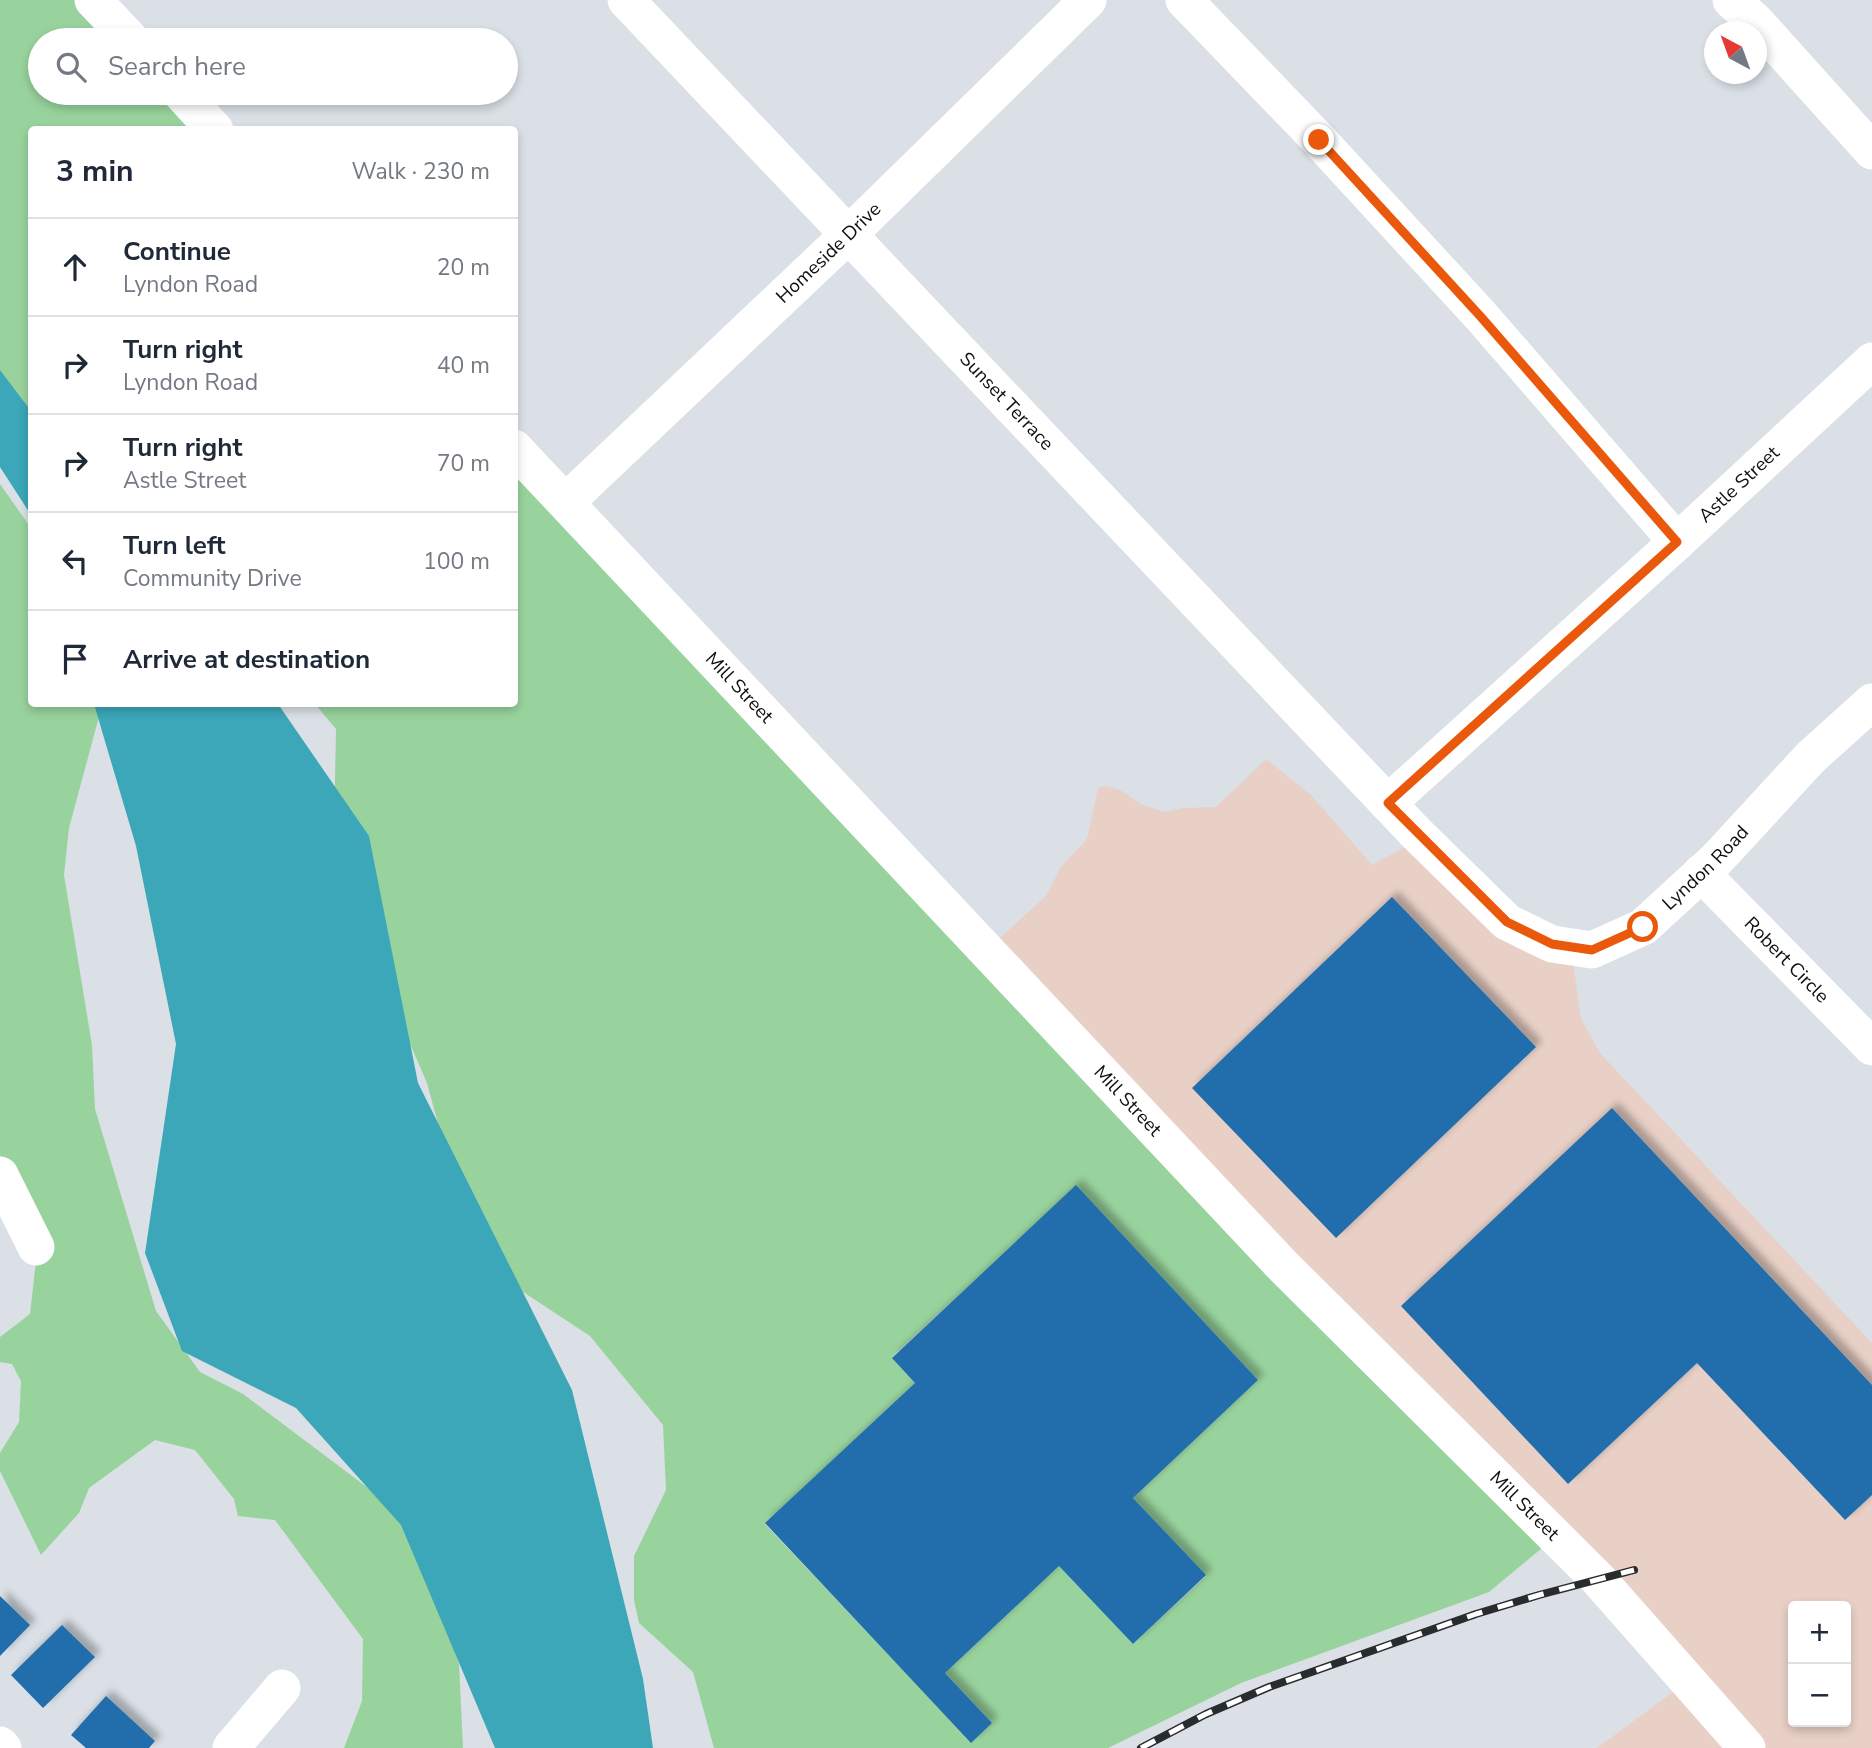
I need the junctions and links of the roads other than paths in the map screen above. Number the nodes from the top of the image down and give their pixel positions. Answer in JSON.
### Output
{"nodes":[{"id":1,"x":93,"y":0,"type":"edge"},
{"id":2,"x":626,"y":0,"type":"edge"},
{"id":3,"x":1088,"y":0,"type":"edge"},
{"id":4,"x":1184,"y":0,"type":"edge"},
{"id":5,"x":1748,"y":7,"type":"edge"},
{"id":6,"x":120,"y":28,"type":"edge"},
{"id":7,"x":192,"y":105,"type":"edge"},
{"id":8,"x":211,"y":126,"type":"edge"},
{"id":9,"x":1872,"y":151,"type":"edge"},
{"id":10,"x":848,"y":236,"type":"junction"},
{"id":11,"x":1872,"y":361,"type":"edge"},
{"id":12,"x":518,"y":452,"type":"edge"},
{"id":13,"x":566,"y":502,"type":"junction"},
{"id":14,"x":1677,"y":542,"type":"junction"},
{"id":15,"x":1872,"y":702,"type":"edge"},
{"id":16,"x":1388,"y":803,"type":"junction"},
{"id":17,"x":1701,"y":873,"type":"junction"},
{"id":18,"x":1872,"y":1046,"type":"edge"},
{"id":19,"x":0,"y":1175,"type":"edge"},
{"id":20,"x":36,"y":1247,"type":"dead end"},
{"id":21,"x":282,"y":1688,"type":"dead end"},
{"id":22,"x":231,"y":1748,"type":"edge"},
{"id":23,"x":1747,"y":1748,"type":"edge"}],
"edges":[{"from":1,"to":6,"type":"street"},
{"from":2,"to":10,"type":"street","name":"Sunset Terrace"},
{"from":3,"to":10,"type":"street","name":"Homeside Drive"},
{"from":4,"to":14,"type":"street"},
{"from":5,"to":9,"type":"street"},
{"from":7,"to":8,"type":"street"},
{"from":10,"to":13,"type":"street","name":"Homeside Drive"},
{"from":10,"to":16,"type":"street","name":"Sunset Terrace"},
{"from":11,"to":14,"type":"street","name":"Astle Street"},
{"from":12,"to":13,"type":"street","name":"Mill Street"},
{"from":13,"to":23,"type":"street","name":"Mill Street"},
{"from":14,"to":16,"type":"street","name":"Astle Street"},
{"from":15,"to":17,"type":"street","name":"Lyndon Road"},
{"from":16,"to":17,"type":"street","name":"Lyndon Road"},
{"from":17,"to":18,"type":"street","name":"Robert Circle"},
{"from":19,"to":20,"type":"street"},
{"from":21,"to":22,"type":"street"}]}
